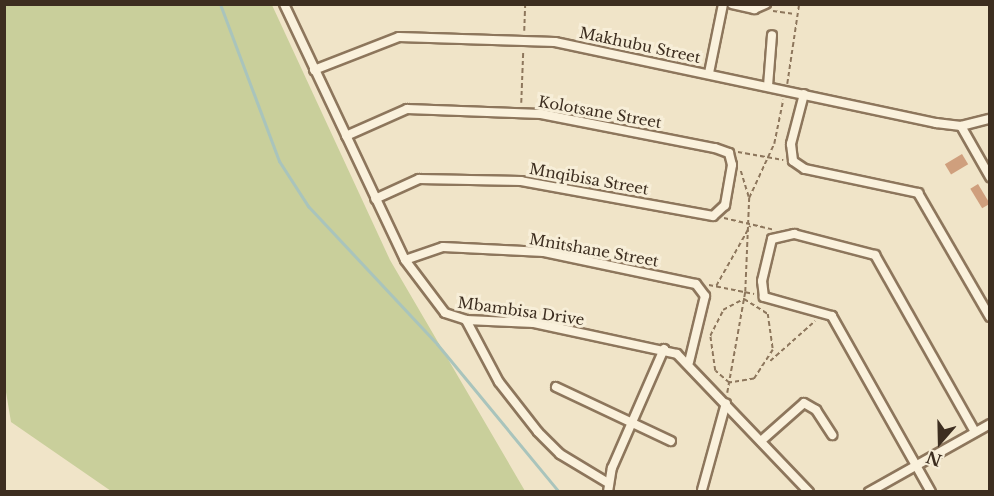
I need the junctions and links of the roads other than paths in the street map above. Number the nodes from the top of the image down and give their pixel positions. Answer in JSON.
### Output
{"nodes":[{"id":1,"x":723,"y":4,"type":"edge"},
{"id":2,"x":732,"y":4,"type":"edge"},
{"id":3,"x":285,"y":5,"type":"edge"},
{"id":4,"x":764,"y":7,"type":"edge"},
{"id":5,"x":772,"y":35,"type":"dead end"},
{"id":6,"x":314,"y":70,"type":"junction"},
{"id":7,"x":709,"y":73,"type":"junction"},
{"id":8,"x":768,"y":86,"type":"junction"},
{"id":9,"x":804,"y":94,"type":"junction"},
{"id":10,"x":990,"y":119,"type":"edge"},
{"id":11,"x":961,"y":126,"type":"junction"},
{"id":12,"x":346,"y":136,"type":"junction"},
{"id":13,"x":990,"y":177,"type":"edge"},
{"id":14,"x":375,"y":199,"type":"junction"},
{"id":15,"x":718,"y":215,"type":"joint"},
{"id":16,"x":405,"y":260,"type":"junction"},
{"id":17,"x":990,"y":317,"type":"edge"},
{"id":18,"x":466,"y":320,"type":"junction"},
{"id":19,"x":664,"y":350,"type":"junction"},
{"id":20,"x":689,"y":362,"type":"junction"},
{"id":21,"x":556,"y":387,"type":"dead end"},
{"id":22,"x":726,"y":403,"type":"junction"},
{"id":23,"x":631,"y":423,"type":"junction"},
{"id":24,"x":990,"y":424,"type":"edge"},
{"id":25,"x":975,"y":432,"type":"junction"},
{"id":26,"x":831,"y":435,"type":"dead end"},
{"id":27,"x":671,"y":441,"type":"dead end"},
{"id":28,"x":761,"y":441,"type":"junction"},
{"id":29,"x":916,"y":465,"type":"junction"},
{"id":30,"x":608,"y":487,"type":"edge"},
{"id":31,"x":703,"y":491,"type":"edge"},
{"id":32,"x":809,"y":492,"type":"edge"},
{"id":33,"x":868,"y":492,"type":"edge"},
{"id":34,"x":931,"y":492,"type":"edge"}],
"edges":[{"from":1,"to":7,"type":"street"},
{"from":2,"to":4,"type":"street"},
{"from":3,"to":6,"type":"street","name":"Mbambisa Drive"},
{"from":5,"to":8,"type":"street"},
{"from":6,"to":7,"type":"street","name":"Makhubu Street"},
{"from":6,"to":12,"type":"street","name":"Mbambisa Drive"},
{"from":7,"to":8,"type":"street","name":"Makhubu Street"},
{"from":8,"to":9,"type":"street","name":"Makhubu Street"},
{"from":9,"to":11,"type":"street","name":"Makhubu Street"},
{"from":9,"to":17,"type":"street"},
{"from":10,"to":11,"type":"street","name":"Makhubu Street"},
{"from":11,"to":13,"type":"street"},
{"from":12,"to":14,"type":"street","name":"Mbambisa Drive"},
{"from":12,"to":15,"type":"street","name":"Kolotsane Street"},
{"from":14,"to":15,"type":"street","name":"Mnqibisa Street"},
{"from":14,"to":16,"type":"street","name":"Mbambisa Drive"},
{"from":16,"to":18,"type":"street","name":"Mbambisa Drive"},
{"from":16,"to":20,"type":"street","name":"Mnitshane Street"},
{"from":18,"to":19,"type":"street","name":"Mbambisa Drive"},
{"from":18,"to":30,"type":"street"},
{"from":19,"to":20,"type":"street","name":"Mbambisa Drive"},
{"from":19,"to":23,"type":"street"},
{"from":20,"to":22,"type":"street","name":"Mbambisa Drive"},
{"from":21,"to":23,"type":"street"},
{"from":22,"to":28,"type":"street","name":"Mbambisa Drive"},
{"from":22,"to":31,"type":"street"},
{"from":23,"to":27,"type":"street"},
{"from":23,"to":30,"type":"street"},
{"from":24,"to":25,"type":"street"},
{"from":25,"to":29,"type":"street"},
{"from":25,"to":29,"type":"street"},
{"from":26,"to":28,"type":"street"},
{"from":28,"to":32,"type":"street","name":"Mbambisa Drive"},
{"from":29,"to":33,"type":"street"},
{"from":29,"to":34,"type":"street"}]}
